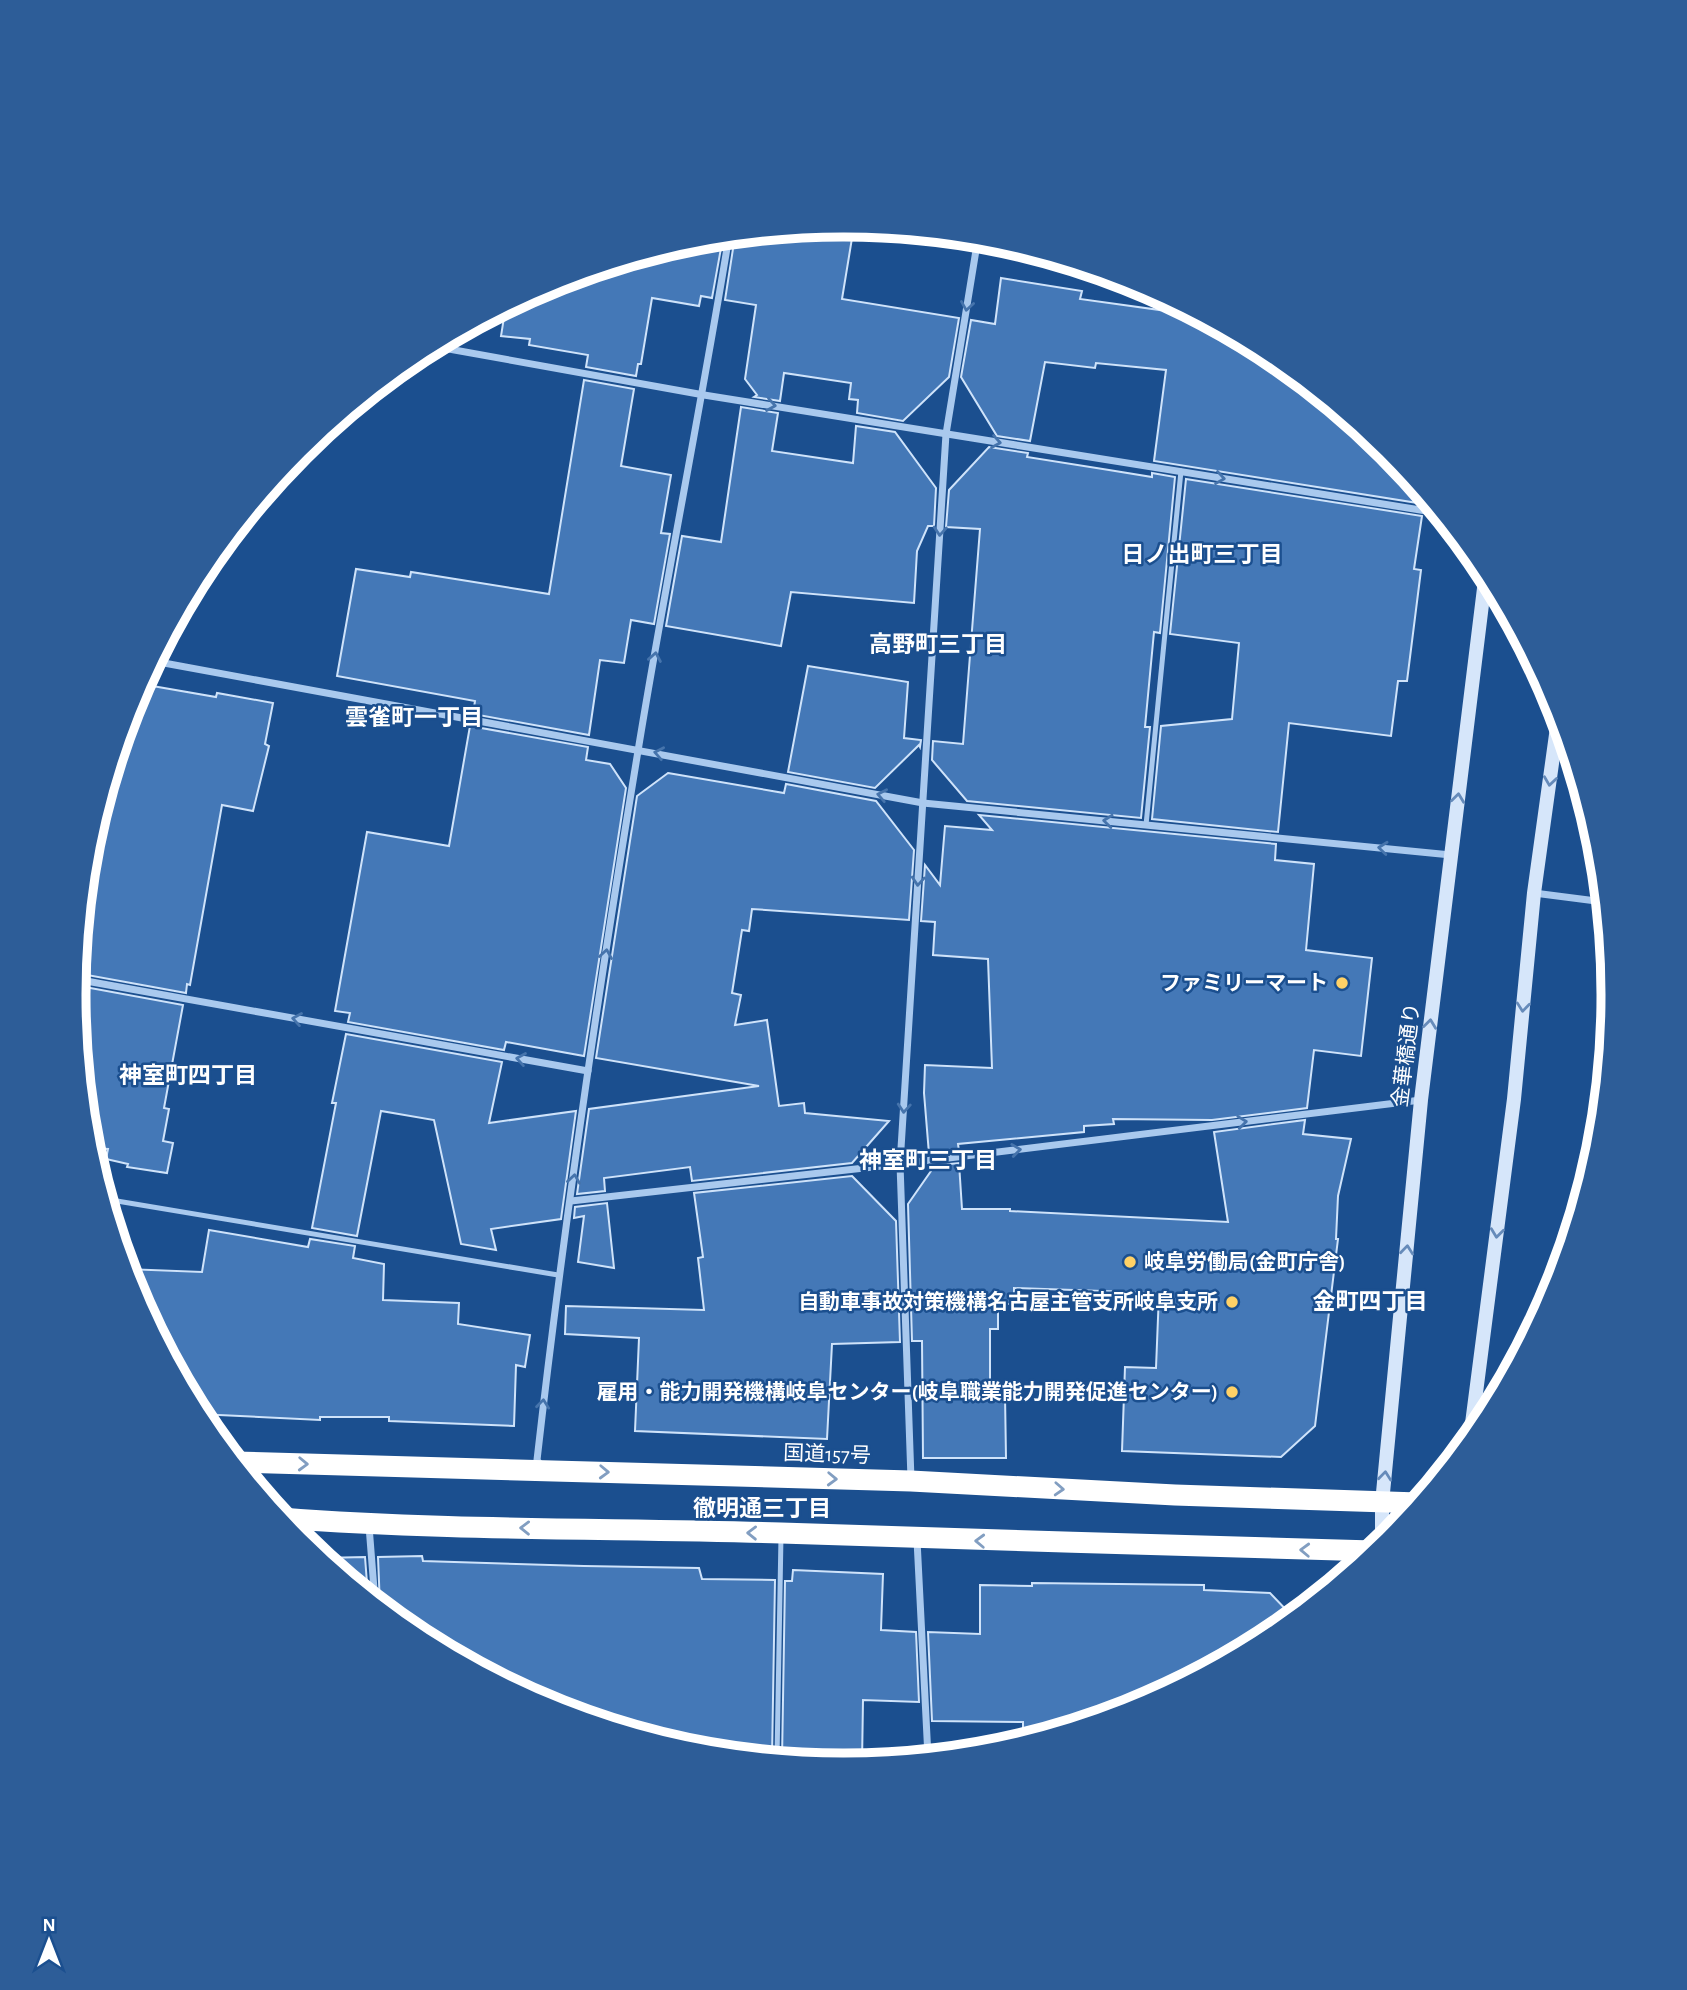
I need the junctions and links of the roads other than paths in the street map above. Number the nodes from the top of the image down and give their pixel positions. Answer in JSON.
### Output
{"nodes":[{"id":1,"x":727,"y":247,"type":"edge"},
{"id":2,"x":976,"y":250,"type":"edge"},
{"id":3,"x":449,"y":349,"type":"edge"},
{"id":4,"x":704,"y":395,"type":"junction"},
{"id":5,"x":946,"y":434,"type":"junction"},
{"id":6,"x":1181,"y":471,"type":"junction"},
{"id":7,"x":1426,"y":511,"type":"edge"},
{"id":8,"x":1484,"y":590,"type":"edge"},
{"id":9,"x":163,"y":663,"type":"edge"},
{"id":10,"x":1556,"y":737,"type":"edge"},
{"id":11,"x":638,"y":749,"type":"junction"},
{"id":12,"x":923,"y":803,"type":"junction"},
{"id":13,"x":1146,"y":825,"type":"junction"},
{"id":14,"x":1451,"y":855,"type":"junction"},
{"id":15,"x":1534,"y":893,"type":"junction"},
{"id":16,"x":1596,"y":901,"type":"edge"},
{"id":17,"x":86,"y":981,"type":"edge"},
{"id":18,"x":588,"y":1072,"type":"junction"},
{"id":19,"x":1421,"y":1100,"type":"junction"},
{"id":20,"x":900,"y":1164,"type":"junction"},
{"id":21,"x":115,"y":1201,"type":"edge"},
{"id":22,"x":571,"y":1201,"type":"junction"},
{"id":23,"x":558,"y":1275,"type":"junction"},
{"id":24,"x":1473,"y":1418,"type":"edge"},
{"id":25,"x":247,"y":1462,"type":"edge"},
{"id":26,"x":544,"y":1470,"type":"junction"},
{"id":27,"x":911,"y":1481,"type":"junction"},
{"id":28,"x":1382,"y":1503,"type":"junction"},
{"id":29,"x":1405,"y":1503,"type":"edge"},
{"id":30,"x":297,"y":1519,"type":"edge"},
{"id":31,"x":369,"y":1525,"type":"junction"},
{"id":32,"x":1382,"y":1528,"type":"edge"},
{"id":33,"x":781,"y":1533,"type":"junction"},
{"id":34,"x":917,"y":1539,"type":"junction"},
{"id":35,"x":1358,"y":1551,"type":"edge"},
{"id":36,"x":374,"y":1589,"type":"edge"},
{"id":37,"x":928,"y":1747,"type":"edge"},
{"id":38,"x":777,"y":1749,"type":"edge"}],
"edges":[{"from":1,"to":4,"type":"street"},
{"from":2,"to":5,"type":"street","one_way":true},
{"from":3,"to":4,"type":"street"},
{"from":4,"to":5,"type":"street","one_way":true},
{"from":11,"to":4,"type":"street","one_way":true},
{"from":5,"to":6,"type":"street","one_way":true},
{"from":5,"to":12,"type":"street","one_way":true},
{"from":6,"to":7,"type":"street","one_way":true},
{"from":6,"to":13,"type":"lane"},
{"from":14,"to":8,"type":"main road","name":"金華橋通り","one_way":true},
{"from":9,"to":11,"type":"street"},
{"from":10,"to":15,"type":"main road","one_way":true},
{"from":12,"to":11,"type":"street","one_way":true},
{"from":18,"to":11,"type":"street","one_way":true},
{"from":13,"to":12,"type":"street","one_way":true},
{"from":12,"to":20,"type":"street","one_way":true},
{"from":14,"to":13,"type":"street","one_way":true},
{"from":19,"to":14,"type":"main road","name":"金華橋通り","one_way":true},
{"from":15,"to":16,"type":"street"},
{"from":15,"to":24,"type":"main road","one_way":true},
{"from":18,"to":17,"type":"street","one_way":true},
{"from":22,"to":18,"type":"street","one_way":true},
{"from":20,"to":19,"type":"street","one_way":true},
{"from":28,"to":19,"type":"main road","name":"金華橋通り","one_way":true},
{"from":20,"to":22,"type":"street"},
{"from":20,"to":27,"type":"street"},
{"from":21,"to":23,"type":"lane"},
{"from":22,"to":23,"type":"street"},
{"from":26,"to":23,"type":"street","one_way":true},
{"from":25,"to":26,"type":"highway","name":"国道157号","one_way":true},
{"from":26,"to":27,"type":"highway","name":"国道157号","one_way":true},
{"from":27,"to":28,"type":"highway","name":"国道157号","one_way":true},
{"from":28,"to":29,"type":"highway","name":"国道157号"},
{"from":28,"to":32,"type":"main road","name":"金華橋通り"},
{"from":30,"to":31,"type":"highway"},
{"from":33,"to":31,"type":"highway","one_way":true},
{"from":31,"to":36,"type":"street"},
{"from":33,"to":34,"type":"highway"},
{"from":33,"to":38,"type":"lane"},
{"from":35,"to":34,"type":"highway","one_way":true},
{"from":34,"to":37,"type":"street"}]}
